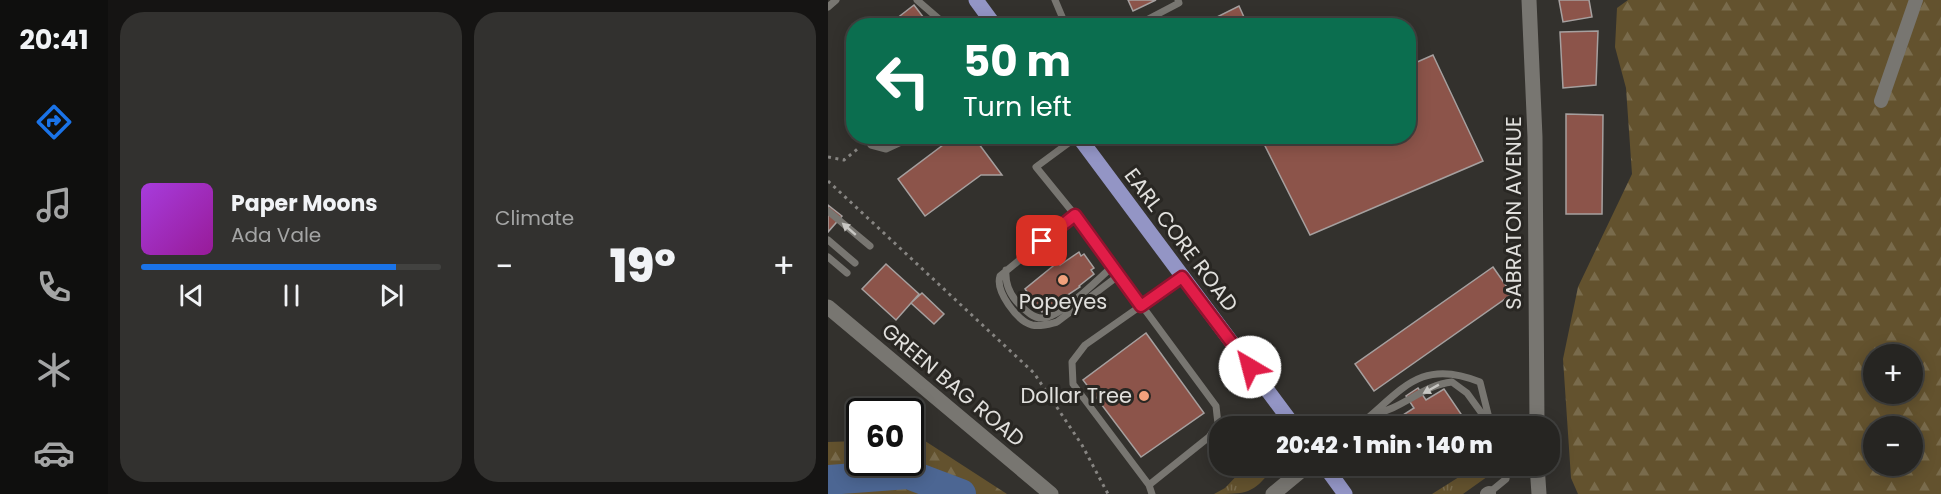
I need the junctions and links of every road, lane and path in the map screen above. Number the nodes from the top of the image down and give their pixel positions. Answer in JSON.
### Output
{"nodes":[{"id":1,"x":836,"y":0,"type":"edge"},
{"id":2,"x":917,"y":0,"type":"edge"},
{"id":3,"x":976,"y":0,"type":"edge"},
{"id":4,"x":1055,"y":0,"type":"edge"},
{"id":5,"x":1178,"y":0,"type":"edge"},
{"id":6,"x":1530,"y":0,"type":"edge"},
{"id":7,"x":1916,"y":0,"type":"edge"},
{"id":8,"x":828,"y":7,"type":"edge"},
{"id":9,"x":938,"y":18,"type":"edge"},
{"id":10,"x":989,"y":18,"type":"edge"},
{"id":11,"x":1063,"y":18,"type":"edge"},
{"id":12,"x":1150,"y":18,"type":"edge"},
{"id":13,"x":1881,"y":101,"type":"dead end"},
{"id":14,"x":861,"y":144,"type":"edge"},
{"id":15,"x":873,"y":144,"type":"edge"},
{"id":16,"x":897,"y":144,"type":"edge"},
{"id":17,"x":1067,"y":144,"type":"edge"},
{"id":18,"x":1084,"y":144,"type":"edge"},
{"id":19,"x":828,"y":157,"type":"edge"},
{"id":20,"x":828,"y":181,"type":"edge"},
{"id":21,"x":828,"y":211,"type":"edge"},
{"id":22,"x":1075,"y":215,"type":"junction"},
{"id":23,"x":828,"y":240,"type":"edge"},
{"id":24,"x":870,"y":246,"type":"dead end"},
{"id":25,"x":828,"y":257,"type":"edge"},
{"id":26,"x":855,"y":263,"type":"dead end"},
{"id":27,"x":1112,"y":267,"type":"junction"},
{"id":28,"x":1006,"y":270,"type":"junction"},
{"id":29,"x":847,"y":273,"type":"dead end"},
{"id":30,"x":1118,"y":276,"type":"junction"},
{"id":31,"x":1182,"y":277,"type":"junction"},
{"id":32,"x":1141,"y":306,"type":"junction"},
{"id":33,"x":828,"y":307,"type":"edge"},
{"id":34,"x":1372,"y":415,"type":"joint"},
{"id":35,"x":1286,"y":416,"type":"edge"},
{"id":36,"x":1484,"y":416,"type":"edge"},
{"id":37,"x":1489,"y":416,"type":"edge"},
{"id":38,"x":1537,"y":416,"type":"edge"},
{"id":39,"x":1295,"y":476,"type":"edge"},
{"id":40,"x":1332,"y":476,"type":"edge"},
{"id":41,"x":1506,"y":476,"type":"edge"},
{"id":42,"x":1538,"y":476,"type":"edge"},
{"id":43,"x":1149,"y":485,"type":"junction"},
{"id":44,"x":1051,"y":494,"type":"edge"},
{"id":45,"x":1108,"y":494,"type":"edge"},
{"id":46,"x":1152,"y":494,"type":"edge"},
{"id":47,"x":1273,"y":494,"type":"edge"},
{"id":48,"x":1345,"y":494,"type":"edge"},
{"id":49,"x":1488,"y":494,"type":"edge"},
{"id":50,"x":1539,"y":494,"type":"edge"}],
"edges":[{"from":1,"to":8,"type":"lane"},
{"from":2,"to":9,"type":"lane"},
{"from":3,"to":10,"type":"main road"},
{"from":4,"to":11,"type":"lane"},
{"from":5,"to":12,"type":"lane"},
{"from":6,"to":38,"type":"street","name":"SABRATON AVENUE"},
{"from":7,"to":13,"type":"street"},
{"from":14,"to":19,"type":"path"},
{"from":15,"to":16,"type":"lane"},
{"from":17,"to":22,"type":"lane"},
{"from":18,"to":31,"type":"main road","name":"EARL CORE ROAD"},
{"from":20,"to":45,"type":"path"},
{"from":24,"to":21,"type":"lane","one_way":true},
{"from":22,"to":27,"type":"lane"},
{"from":22,"to":28,"type":"lane"},
{"from":23,"to":26,"type":"lane"},
{"from":25,"to":29,"type":"lane"},
{"from":27,"to":28,"type":"lane"},
{"from":27,"to":30,"type":"lane"},
{"from":28,"to":30,"type":"lane"},
{"from":30,"to":32,"type":"lane"},
{"from":31,"to":32,"type":"lane"},
{"from":31,"to":35,"type":"main road","name":"EARL CORE ROAD"},
{"from":32,"to":43,"type":"lane"},
{"from":32,"to":43,"type":"lane"},
{"from":33,"to":44,"type":"street","name":"GREEN BAG ROAD"},
{"from":36,"to":34,"type":"lane","one_way":true},
{"from":34,"to":37,"type":"lane"},
{"from":39,"to":47,"type":"street"},
{"from":40,"to":48,"type":"main road"},
{"from":41,"to":49,"type":"lane"},
{"from":42,"to":50,"type":"street"},
{"from":43,"to":46,"type":"lane"}]}
